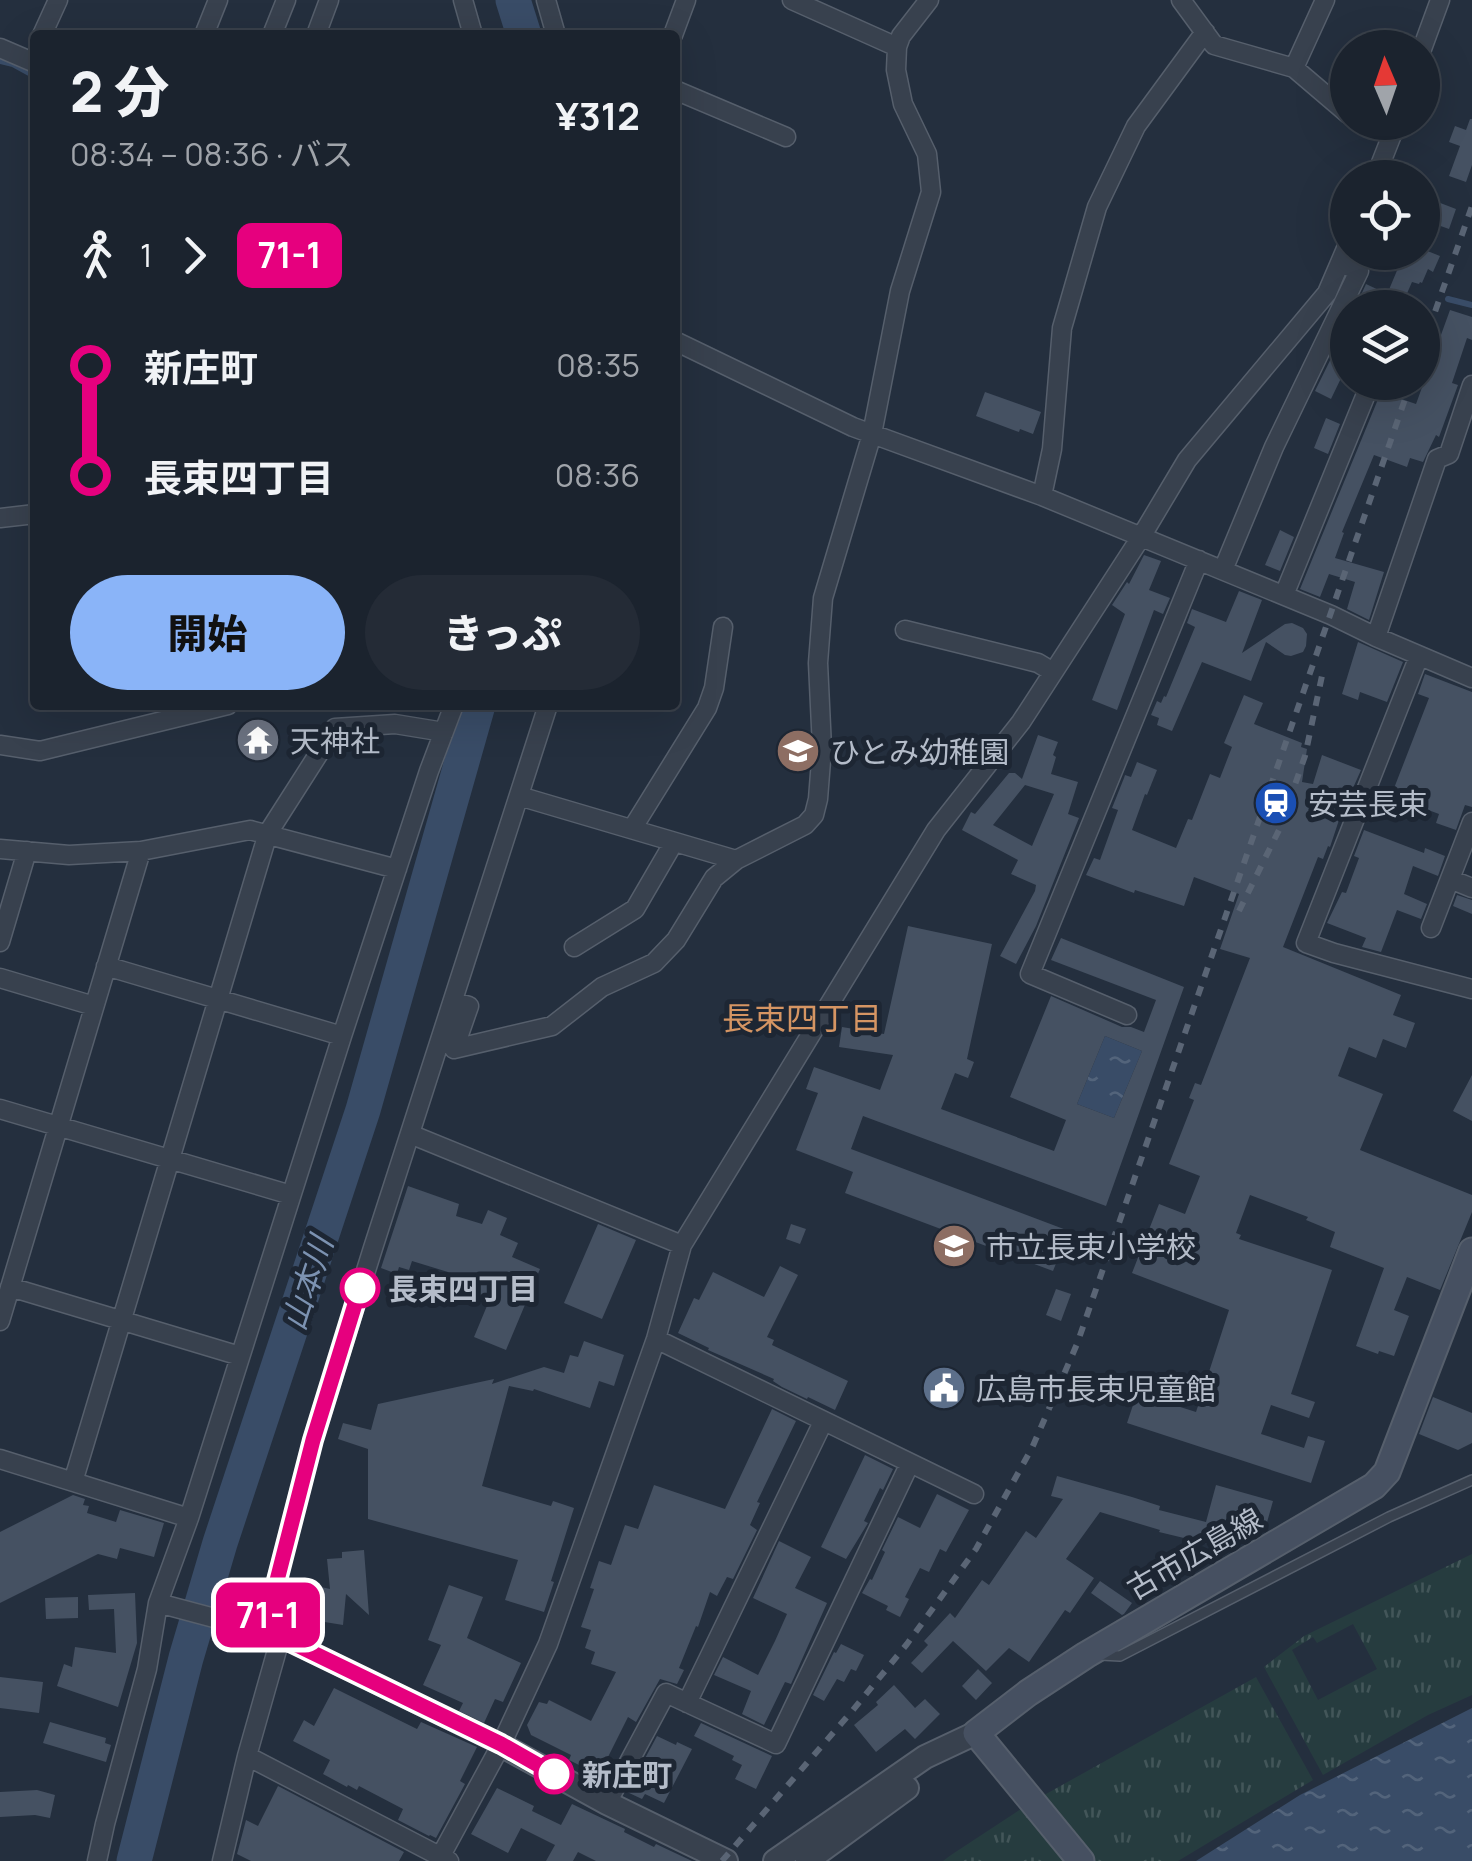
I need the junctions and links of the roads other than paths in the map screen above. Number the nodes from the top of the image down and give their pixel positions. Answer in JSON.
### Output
{"nodes":[{"id":1,"x":58,"y":0,"type":"edge"},
{"id":2,"x":218,"y":0,"type":"edge"},
{"id":3,"x":286,"y":0,"type":"edge"},
{"id":4,"x":329,"y":0,"type":"edge"},
{"id":5,"x":463,"y":0,"type":"edge"},
{"id":6,"x":546,"y":0,"type":"edge"},
{"id":7,"x":686,"y":0,"type":"edge"},
{"id":8,"x":792,"y":0,"type":"edge"},
{"id":9,"x":929,"y":0,"type":"edge"},
{"id":10,"x":1181,"y":0,"type":"edge"},
{"id":11,"x":1325,"y":0,"type":"edge"},
{"id":12,"x":1440,"y":0,"type":"edge"},
{"id":13,"x":812,"y":4,"type":"edge"},
{"id":14,"x":44,"y":30,"type":"edge"},
{"id":15,"x":206,"y":30,"type":"edge"},
{"id":16,"x":274,"y":30,"type":"edge"},
{"id":17,"x":318,"y":30,"type":"edge"},
{"id":18,"x":471,"y":30,"type":"edge"},
{"id":19,"x":555,"y":30,"type":"edge"},
{"id":20,"x":675,"y":30,"type":"edge"},
{"id":21,"x":1429,"y":30,"type":"edge"},
{"id":22,"x":1205,"y":32,"type":"junction"},
{"id":23,"x":897,"y":47,"type":"junction"},
{"id":24,"x":0,"y":48,"type":"edge"},
{"id":25,"x":30,"y":57,"type":"edge"},
{"id":26,"x":1294,"y":68,"type":"junction"},
{"id":27,"x":680,"y":92,"type":"edge"},
{"id":28,"x":1330,"y":99,"type":"edge"},
{"id":29,"x":786,"y":137,"type":"dead end"},
{"id":30,"x":1337,"y":270,"type":"edge"},
{"id":31,"x":1357,"y":270,"type":"edge"},
{"id":32,"x":680,"y":343,"type":"edge"},
{"id":33,"x":1472,"y":385,"type":"edge"},
{"id":34,"x":1365,"y":400,"type":"edge"},
{"id":35,"x":872,"y":434,"type":"junction"},
{"id":36,"x":1042,"y":496,"type":"junction"},
{"id":37,"x":30,"y":515,"type":"edge"},
{"id":38,"x":0,"y":518,"type":"edge"},
{"id":39,"x":1141,"y":537,"type":"junction"},
{"id":40,"x":1199,"y":560,"type":"junction"},
{"id":41,"x":1224,"y":570,"type":"junction"},
{"id":42,"x":1284,"y":596,"type":"junction"},
{"id":43,"x":723,"y":628,"type":"dead end"},
{"id":44,"x":905,"y":630,"type":"dead end"},
{"id":45,"x":1376,"y":637,"type":"junction"},
{"id":46,"x":1419,"y":656,"type":"junction"},
{"id":47,"x":1054,"y":672,"type":"junction"},
{"id":48,"x":1472,"y":678,"type":"edge"},
{"id":49,"x":136,"y":710,"type":"edge"},
{"id":50,"x":206,"y":710,"type":"edge"},
{"id":51,"x":452,"y":710,"type":"edge"},
{"id":52,"x":546,"y":710,"type":"edge"},
{"id":53,"x":140,"y":725,"type":"junction"},
{"id":54,"x":444,"y":732,"type":"junction"},
{"id":55,"x":0,"y":744,"type":"edge"},
{"id":56,"x":519,"y":796,"type":"junction"},
{"id":57,"x":1472,"y":822,"type":"edge"},
{"id":58,"x":632,"y":829,"type":"junction"},
{"id":59,"x":268,"y":833,"type":"junction"},
{"id":60,"x":674,"y":842,"type":"junction"},
{"id":61,"x":0,"y":849,"type":"edge"},
{"id":62,"x":140,"y":851,"type":"junction"},
{"id":63,"x":26,"y":852,"type":"junction"},
{"id":64,"x":736,"y":860,"type":"junction"},
{"id":65,"x":396,"y":869,"type":"junction"},
{"id":66,"x":1450,"y":879,"type":"junction"},
{"id":67,"x":1472,"y":888,"type":"edge"},
{"id":68,"x":1431,"y":928,"type":"dead end"},
{"id":69,"x":0,"y":942,"type":"edge"},
{"id":70,"x":574,"y":948,"type":"dead end"},
{"id":71,"x":106,"y":966,"type":"junction"},
{"id":72,"x":0,"y":978,"type":"edge"},
{"id":73,"x":1472,"y":989,"type":"edge"},
{"id":74,"x":217,"y":1000,"type":"junction"},
{"id":75,"x":452,"y":1002,"type":"junction"},
{"id":76,"x":94,"y":1006,"type":"junction"},
{"id":77,"x":1127,"y":1014,"type":"dead end"},
{"id":78,"x":342,"y":1036,"type":"junction"},
{"id":79,"x":1,"y":1111,"type":"edge"},
{"id":80,"x":58,"y":1126,"type":"junction"},
{"id":81,"x":410,"y":1134,"type":"junction"},
{"id":82,"x":168,"y":1159,"type":"junction"},
{"id":83,"x":291,"y":1195,"type":"junction"},
{"id":84,"x":682,"y":1245,"type":"junction"},
{"id":85,"x":1472,"y":1252,"type":"edge"},
{"id":86,"x":1465,"y":1285,"type":"edge"},
{"id":87,"x":10,"y":1287,"type":"junction"},
{"id":88,"x":121,"y":1319,"type":"junction"},
{"id":89,"x":0,"y":1322,"type":"edge"},
{"id":90,"x":656,"y":1339,"type":"junction"},
{"id":91,"x":240,"y":1356,"type":"junction"},
{"id":92,"x":823,"y":1422,"type":"junction"},
{"id":93,"x":0,"y":1458,"type":"edge"},
{"id":94,"x":910,"y":1463,"type":"junction"},
{"id":95,"x":1472,"y":1480,"type":"edge"},
{"id":96,"x":73,"y":1482,"type":"junction"},
{"id":97,"x":974,"y":1494,"type":"dead end"},
{"id":98,"x":189,"y":1518,"type":"junction"},
{"id":99,"x":163,"y":1605,"type":"junction"},
{"id":100,"x":264,"y":1631,"type":"junction"},
{"id":101,"x":1086,"y":1655,"type":"junction"},
{"id":102,"x":688,"y":1703,"type":"junction"},
{"id":103,"x":983,"y":1742,"type":"junction"},
{"id":104,"x":501,"y":1744,"type":"junction"},
{"id":105,"x":247,"y":1756,"type":"junction"},
{"id":106,"x":607,"y":1803,"type":"junction"},
{"id":107,"x":712,"y":1859,"type":"edge"},
{"id":108,"x":442,"y":1860,"type":"edge"},
{"id":109,"x":98,"y":1861,"type":"edge"},
{"id":110,"x":222,"y":1861,"type":"edge"},
{"id":111,"x":775,"y":1861,"type":"edge"},
{"id":112,"x":807,"y":1861,"type":"edge"},
{"id":113,"x":1080,"y":1861,"type":"edge"}],
"edges":[{"from":1,"to":14,"type":"street"},
{"from":2,"to":15,"type":"street"},
{"from":3,"to":16,"type":"street"},
{"from":4,"to":17,"type":"street"},
{"from":5,"to":18,"type":"street"},
{"from":6,"to":19,"type":"street"},
{"from":7,"to":20,"type":"street"},
{"from":8,"to":13,"type":"street"},
{"from":9,"to":23,"type":"street"},
{"from":10,"to":22,"type":"street"},
{"from":11,"to":26,"type":"street"},
{"from":12,"to":21,"type":"street"},
{"from":13,"to":23,"type":"street"},
{"from":22,"to":26,"type":"street"},
{"from":22,"to":36,"type":"street"},
{"from":23,"to":35,"type":"street"},
{"from":24,"to":25,"type":"street"},
{"from":26,"to":28,"type":"street"},
{"from":27,"to":29,"type":"street"},
{"from":30,"to":39,"type":"street"},
{"from":31,"to":41,"type":"street"},
{"from":32,"to":35,"type":"street"},
{"from":33,"to":45,"type":"street"},
{"from":34,"to":42,"type":"street"},
{"from":35,"to":36,"type":"street"},
{"from":35,"to":64,"type":"street"},
{"from":36,"to":39,"type":"street"},
{"from":37,"to":38,"type":"street"},
{"from":39,"to":40,"type":"street"},
{"from":39,"to":47,"type":"street"},
{"from":40,"to":41,"type":"street"},
{"from":40,"to":77,"type":"street"},
{"from":41,"to":42,"type":"street"},
{"from":42,"to":45,"type":"street"},
{"from":43,"to":58,"type":"street"},
{"from":44,"to":47,"type":"street"},
{"from":45,"to":46,"type":"street"},
{"from":46,"to":48,"type":"street"},
{"from":46,"to":73,"type":"street"},
{"from":47,"to":84,"type":"street"},
{"from":49,"to":53,"type":"street"},
{"from":50,"to":53,"type":"street"},
{"from":51,"to":54,"type":"street"},
{"from":52,"to":56,"type":"street"},
{"from":53,"to":55,"type":"street"},
{"from":54,"to":59,"type":"street"},
{"from":54,"to":65,"type":"street"},
{"from":56,"to":58,"type":"street"},
{"from":56,"to":75,"type":"street"},
{"from":57,"to":66,"type":"street"},
{"from":58,"to":60,"type":"street"},
{"from":59,"to":62,"type":"street"},
{"from":59,"to":65,"type":"street"},
{"from":59,"to":74,"type":"street"},
{"from":60,"to":64,"type":"street"},
{"from":60,"to":70,"type":"street"},
{"from":61,"to":63,"type":"street"},
{"from":62,"to":63,"type":"street"},
{"from":62,"to":71,"type":"street"},
{"from":63,"to":69,"type":"street"},
{"from":64,"to":75,"type":"street"},
{"from":65,"to":78,"type":"street"},
{"from":66,"to":67,"type":"street"},
{"from":66,"to":68,"type":"street"},
{"from":71,"to":74,"type":"street"},
{"from":71,"to":76,"type":"street"},
{"from":72,"to":76,"type":"street"},
{"from":74,"to":78,"type":"street"},
{"from":74,"to":82,"type":"street"},
{"from":75,"to":81,"type":"street"},
{"from":76,"to":80,"type":"street"},
{"from":78,"to":83,"type":"street"},
{"from":79,"to":80,"type":"street"},
{"from":80,"to":82,"type":"street"},
{"from":80,"to":87,"type":"street"},
{"from":81,"to":84,"type":"street"},
{"from":81,"to":100,"type":"street"},
{"from":82,"to":83,"type":"street"},
{"from":82,"to":88,"type":"street"},
{"from":83,"to":91,"type":"street"},
{"from":84,"to":90,"type":"street"},
{"from":85,"to":86,"type":"main road","name":"古市広島線"},
{"from":86,"to":101,"type":"main road","name":"古市広島線"},
{"from":87,"to":88,"type":"street"},
{"from":87,"to":89,"type":"street"},
{"from":88,"to":91,"type":"street"},
{"from":88,"to":96,"type":"street"},
{"from":90,"to":92,"type":"street"},
{"from":90,"to":104,"type":"street"},
{"from":91,"to":98,"type":"street"},
{"from":92,"to":94,"type":"street"},
{"from":92,"to":102,"type":"street"},
{"from":93,"to":96,"type":"street"},
{"from":94,"to":97,"type":"street"},
{"from":94,"to":102,"type":"street"},
{"from":95,"to":101,"type":"lane"},
{"from":96,"to":98,"type":"street"},
{"from":98,"to":99,"type":"street"},
{"from":99,"to":100,"type":"street"},
{"from":99,"to":109,"type":"street"},
{"from":100,"to":104,"type":"street"},
{"from":100,"to":105,"type":"street"},
{"from":101,"to":103,"type":"main road","name":"古市広島線"},
{"from":102,"to":106,"type":"street"},
{"from":103,"to":111,"type":"street"},
{"from":103,"to":112,"type":"street"},
{"from":103,"to":113,"type":"main road"},
{"from":104,"to":106,"type":"street"},
{"from":104,"to":108,"type":"street"},
{"from":105,"to":108,"type":"street"},
{"from":105,"to":110,"type":"street"},
{"from":106,"to":107,"type":"street"}]}
